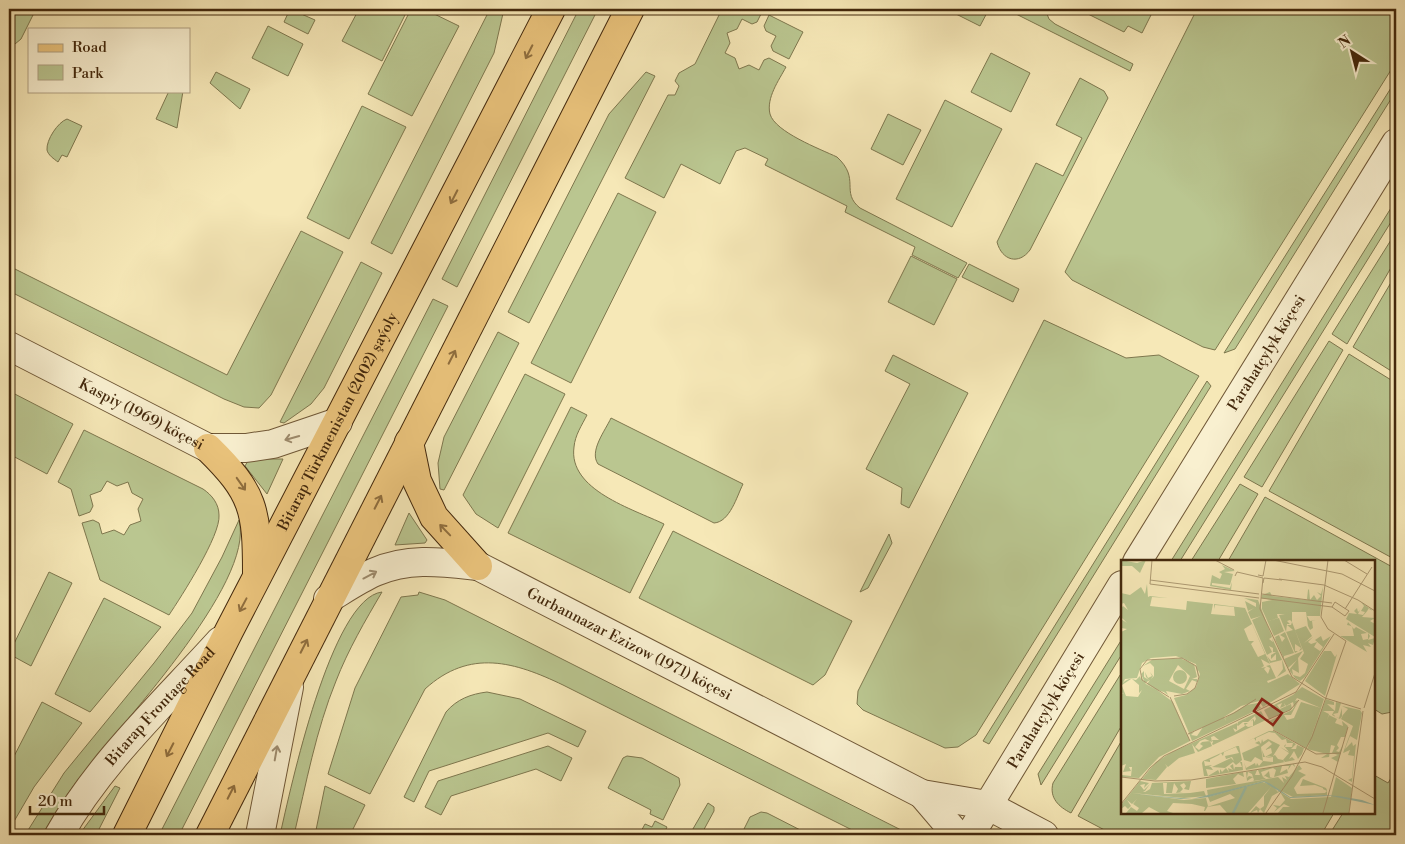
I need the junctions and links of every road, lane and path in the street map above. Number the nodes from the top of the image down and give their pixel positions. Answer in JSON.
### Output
{"nodes":[{"id":1,"x":551,"y":9,"type":"edge"},
{"id":2,"x":630,"y":9,"type":"edge"},
{"id":3,"x":1396,"y":143,"type":"edge"},
{"id":4,"x":9,"y":346,"type":"edge"},
{"id":5,"x":338,"y":422,"type":"junction"},
{"id":6,"x":409,"y":442,"type":"junction"},
{"id":7,"x":208,"y":448,"type":"junction"},
{"id":8,"x":1138,"y":560,"type":"edge"},
{"id":9,"x":478,"y":566,"type":"junction"},
{"id":10,"x":257,"y":578,"type":"junction"},
{"id":11,"x":1121,"y":586,"type":"edge"},
{"id":12,"x":328,"y":599,"type":"junction"},
{"id":13,"x":229,"y":631,"type":"junction"},
{"id":14,"x":292,"y":671,"type":"junction"},
{"id":15,"x":922,"y":794,"type":"junction"},
{"id":16,"x":988,"y":805,"type":"junction"},
{"id":17,"x":59,"y":835,"type":"edge"},
{"id":18,"x":127,"y":835,"type":"edge"},
{"id":19,"x":210,"y":835,"type":"edge"},
{"id":20,"x":260,"y":835,"type":"edge"},
{"id":21,"x":957,"y":835,"type":"edge"},
{"id":22,"x":970,"y":835,"type":"edge"},
{"id":23,"x":1044,"y":835,"type":"edge"}],
"edges":[{"from":1,"to":5,"type":"main road","name":"Bitarap Türkmenistan (2002) şaýoly","one_way":true},
{"from":6,"to":2,"type":"main road","one_way":true},
{"from":3,"to":8,"type":"street","name":"Parahatçylyk köçesi"},
{"from":4,"to":7,"type":"street","name":"Kaspiy (1969) köçesi"},
{"from":5,"to":7,"type":"street","name":"Kaspiy (1969) köçesi","one_way":true},
{"from":5,"to":10,"type":"main road","name":"Bitarap Türkmenistan (2002) şaýoly"},
{"from":9,"to":6,"type":"main road","one_way":true},
{"from":12,"to":6,"type":"main road","one_way":true},
{"from":7,"to":10,"type":"main road","one_way":true},
{"from":12,"to":9,"type":"street","name":"Gurbannazar Ezizow (1971) köçesi","one_way":true},
{"from":9,"to":15,"type":"street","name":"Gurbannazar Ezizow (1971) köçesi"},
{"from":10,"to":13,"type":"main road","name":"Bitarap Türkmenistan (2002) şaýoly","one_way":true},
{"from":11,"to":16,"type":"street","name":"Parahatçylyk köçesi"},
{"from":14,"to":12,"type":"main road","one_way":true},
{"from":13,"to":17,"type":"street","name":"Bitarap Frontage Road"},
{"from":13,"to":18,"type":"main road","name":"Bitarap Türkmenistan (2002) şaýoly","one_way":true},
{"from":19,"to":14,"type":"main road","one_way":true},
{"from":20,"to":14,"type":"street","one_way":true},
{"from":15,"to":16,"type":"street","name":"Gurbannazar Ezizow (1971) köçesi"},
{"from":15,"to":21,"type":"street","name":"Gurbannazar Ezizow (1971) köçesi"},
{"from":16,"to":22,"type":"street","name":"Parahatçylyk köçesi"},
{"from":16,"to":23,"type":"street","name":"Gurbannazar Ezizow (1971) köçesi"}]}
